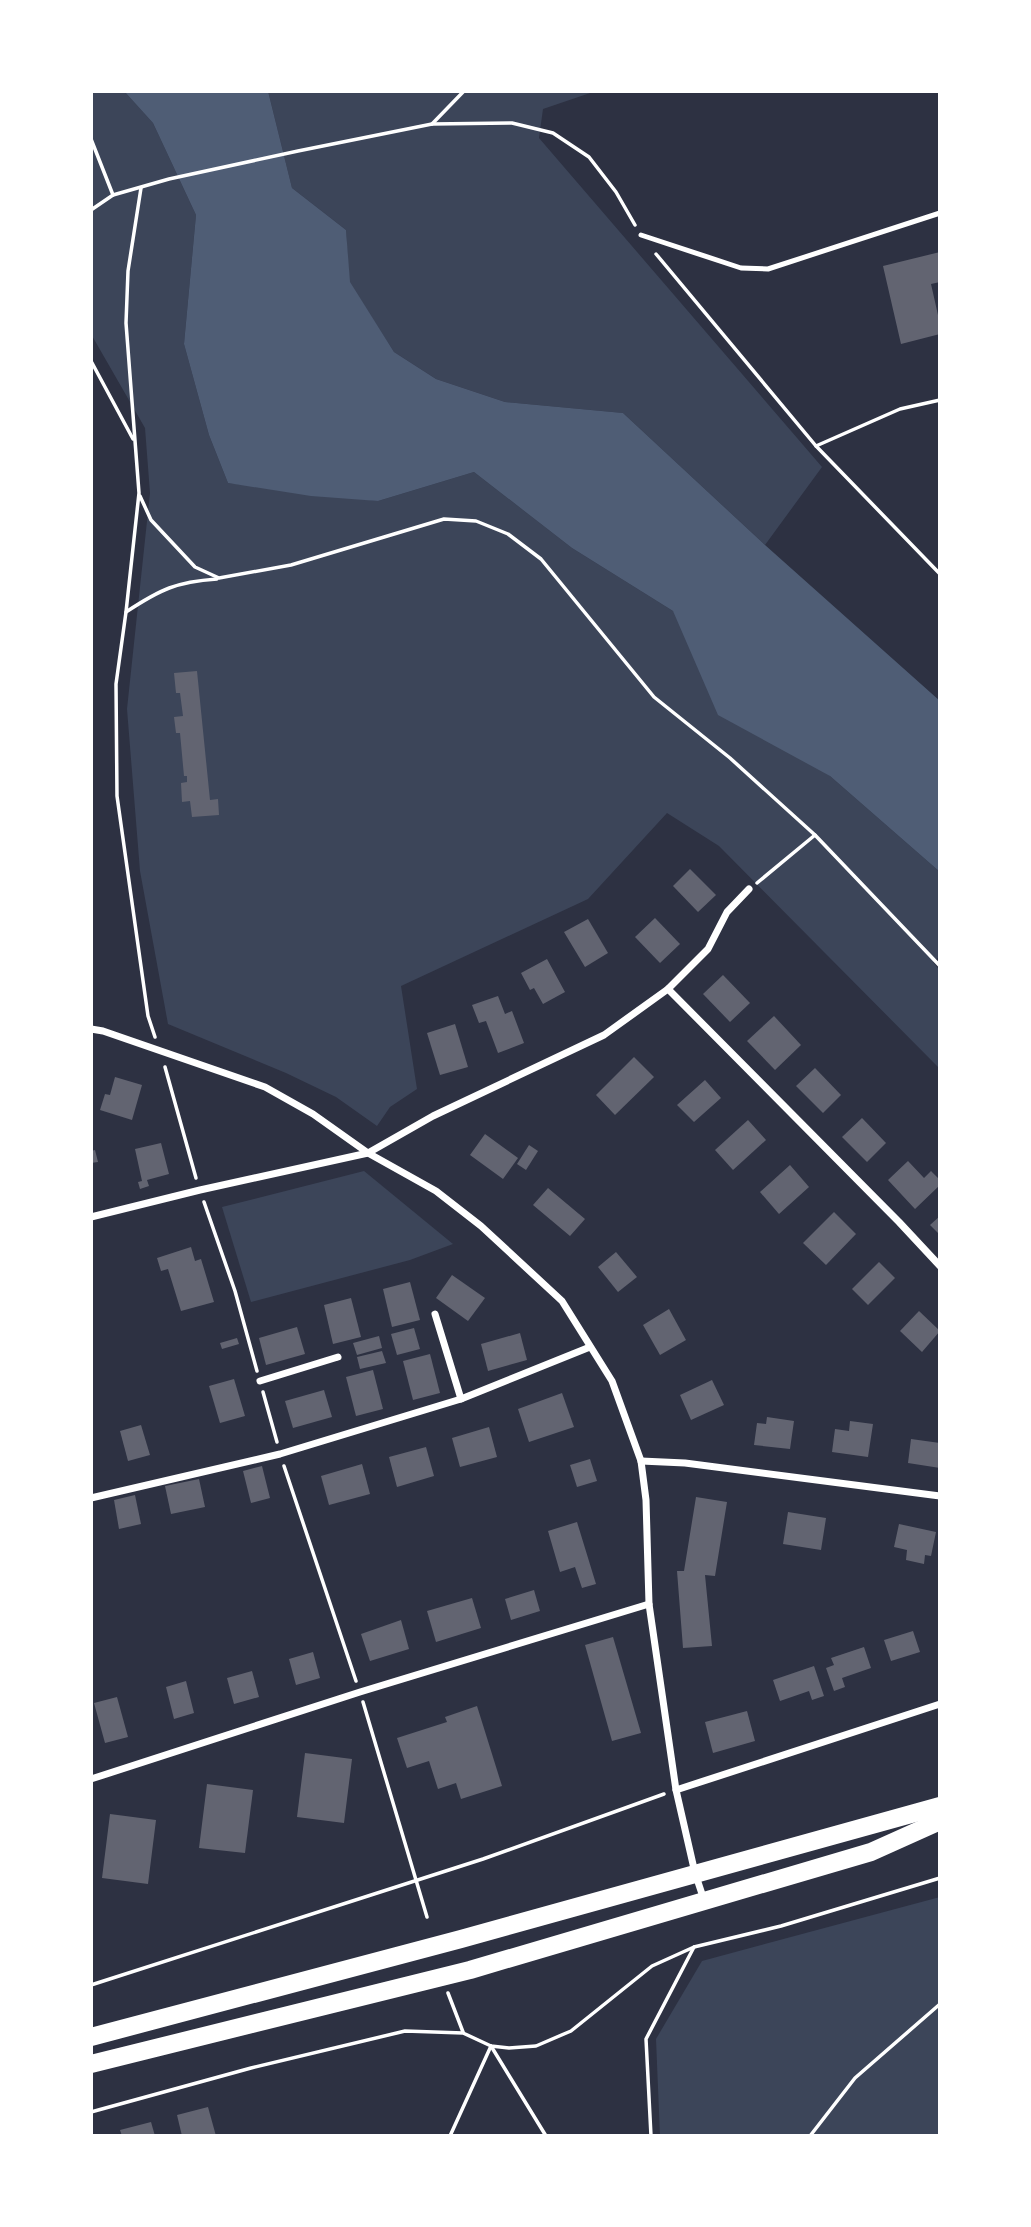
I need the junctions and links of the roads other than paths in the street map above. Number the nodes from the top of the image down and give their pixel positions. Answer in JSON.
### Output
{"nodes":[{"id":1,"x":940,"y":213,"type":"edge"},
{"id":2,"x":641,"y":235,"type":"road end"},
{"id":3,"x":749,"y":889,"type":"road end"},
{"id":4,"x":668,"y":989,"type":"junction"},
{"id":5,"x":91,"y":1029,"type":"edge"},
{"id":6,"x":368,"y":1153,"type":"junction"},
{"id":7,"x":91,"y":1217,"type":"edge"},
{"id":8,"x":940,"y":1266,"type":"edge"},
{"id":9,"x":435,"y":1314,"type":"dead end"},
{"id":10,"x":590,"y":1347,"type":"junction"},
{"id":11,"x":338,"y":1357,"type":"dead end"},
{"id":12,"x":260,"y":1381,"type":"road end"},
{"id":13,"x":461,"y":1399,"type":"junction"},
{"id":14,"x":640,"y":1461,"type":"junction"},
{"id":15,"x":940,"y":1496,"type":"edge"},
{"id":16,"x":91,"y":1498,"type":"edge"},
{"id":17,"x":649,"y":1604,"type":"junction"},
{"id":18,"x":940,"y":1704,"type":"edge"},
{"id":19,"x":91,"y":1779,"type":"edge"},
{"id":20,"x":676,"y":1790,"type":"junction"},
{"id":21,"x":940,"y":1806,"type":"edge"},
{"id":22,"x":940,"y":1821,"type":"edge"},
{"id":23,"x":695,"y":1873,"type":"junction"},
{"id":24,"x":704,"y":1900,"type":"junction"},
{"id":25,"x":91,"y":2037,"type":"edge"},
{"id":26,"x":91,"y":2064,"type":"edge"}],
"edges":[{"from":1,"to":2,"type":"lane"},
{"from":3,"to":4,"type":"street"},
{"from":4,"to":6,"type":"street"},
{"from":4,"to":8,"type":"street"},
{"from":5,"to":6,"type":"street"},
{"from":6,"to":7,"type":"street"},
{"from":6,"to":10,"type":"street"},
{"from":9,"to":13,"type":"street"},
{"from":10,"to":13,"type":"street"},
{"from":10,"to":14,"type":"street"},
{"from":11,"to":12,"type":"street"},
{"from":13,"to":16,"type":"street"},
{"from":14,"to":15,"type":"street"},
{"from":14,"to":17,"type":"street"},
{"from":17,"to":19,"type":"street"},
{"from":17,"to":20,"type":"street"},
{"from":18,"to":20,"type":"street"},
{"from":20,"to":23,"type":"street"},
{"from":21,"to":23,"type":"main road"},
{"from":22,"to":24,"type":"main road"},
{"from":23,"to":24,"type":"street"},
{"from":23,"to":25,"type":"main road"},
{"from":24,"to":26,"type":"main road"}]}
